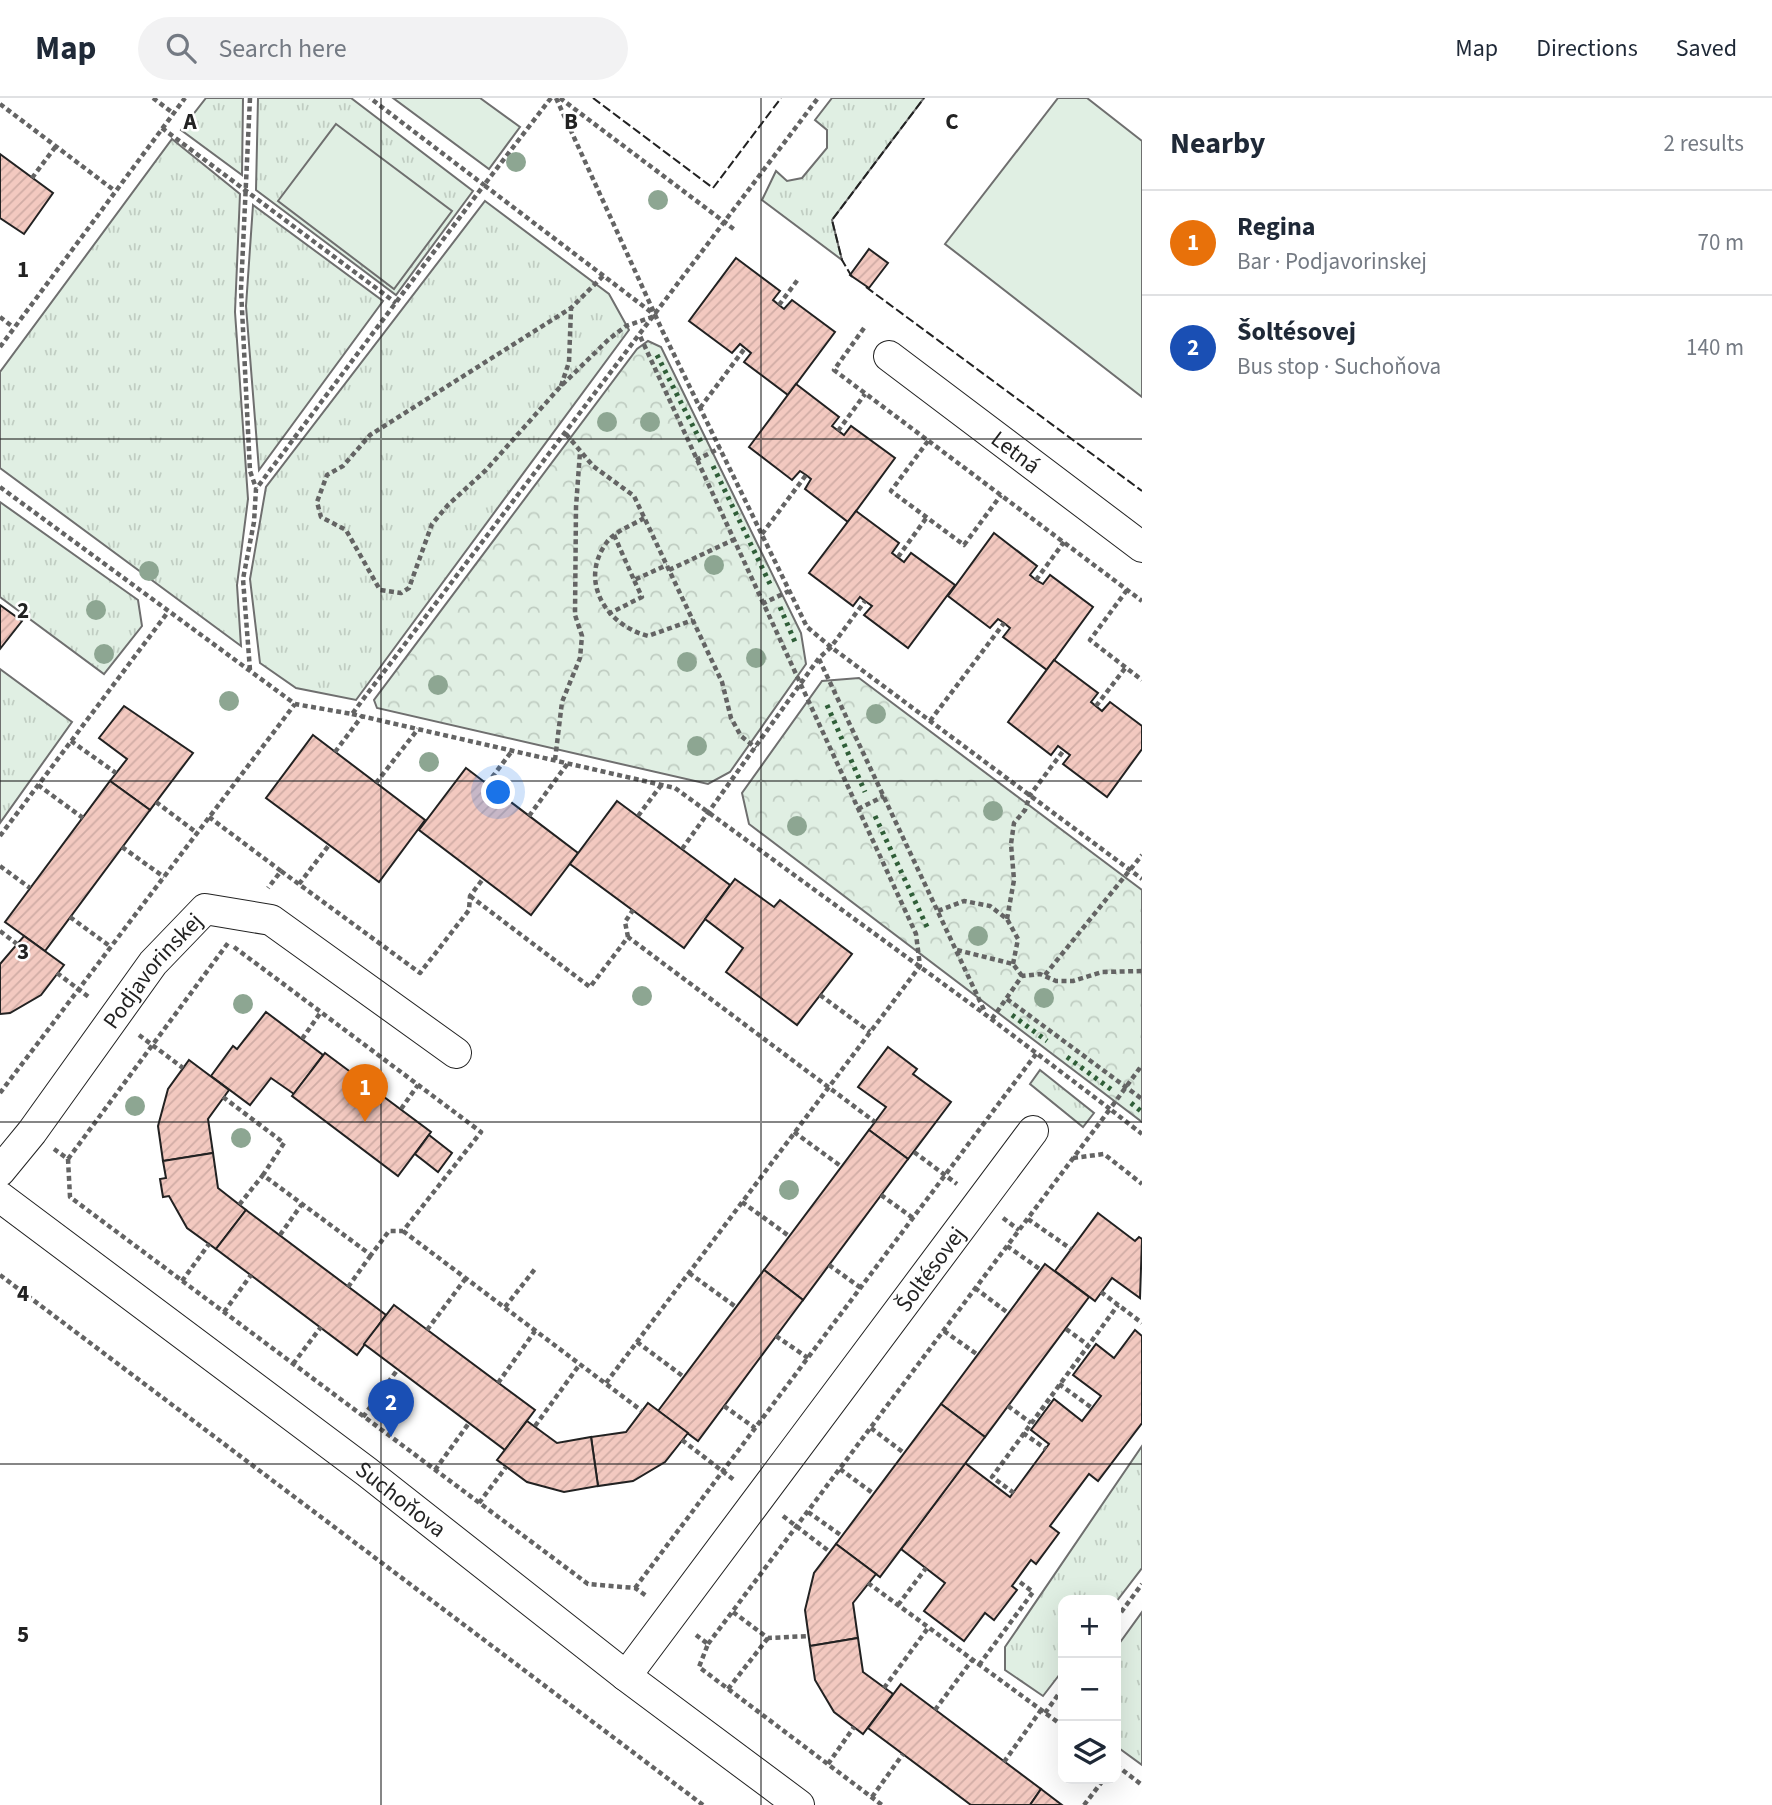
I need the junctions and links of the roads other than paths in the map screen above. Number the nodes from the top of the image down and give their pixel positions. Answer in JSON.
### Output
{"nodes":[{"id":1,"x":890,"y":356,"type":"dead end"},
{"id":2,"x":1142,"y":547,"type":"edge"},
{"id":3,"x":456,"y":1054,"type":"dead end"},
{"id":4,"x":1033,"y":1131,"type":"dead end"},
{"id":5,"x":0,"y":1171,"type":"edge"},
{"id":6,"x":0,"y":1197,"type":"edge"},
{"id":7,"x":626,"y":1676,"type":"junction"},
{"id":8,"x":799,"y":1805,"type":"edge"}],
"edges":[{"from":1,"to":2,"type":"street","name":"Letná"},
{"from":3,"to":5,"type":"street","name":"Podjavorinskej"},
{"from":4,"to":7,"type":"street","name":"Šoltésovej"},
{"from":6,"to":7,"type":"street","name":"Suchoňova"},
{"from":7,"to":8,"type":"street","name":"Suchoňova"}]}
